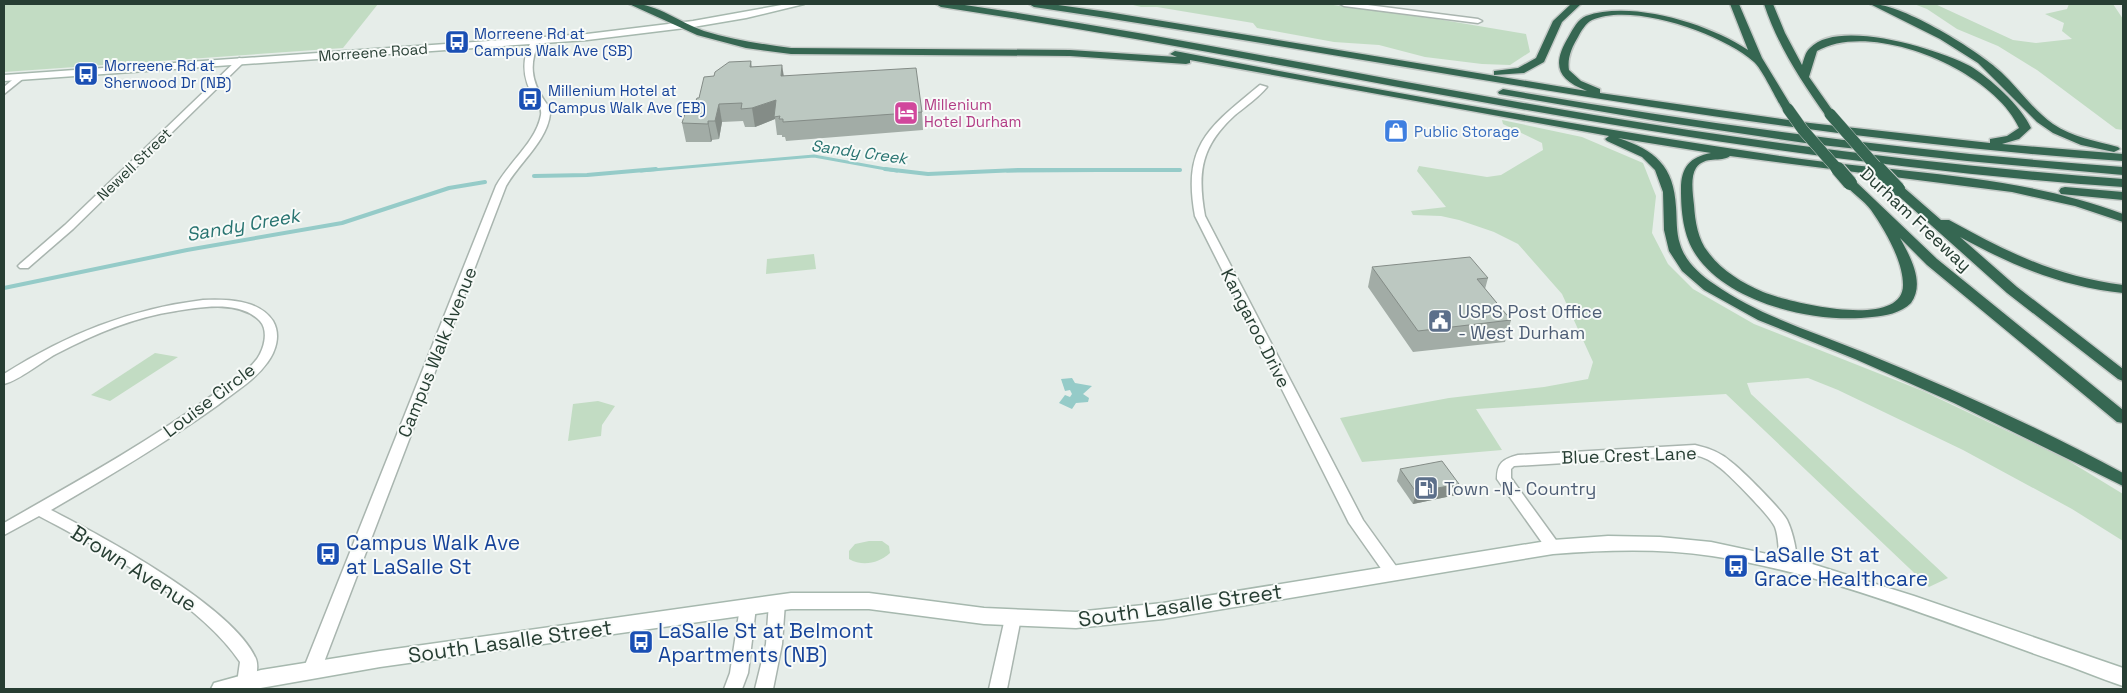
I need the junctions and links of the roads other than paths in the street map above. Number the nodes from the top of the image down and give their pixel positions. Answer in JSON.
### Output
{"nodes":[{"id":1,"x":634,"y":4,"type":"edge"},
{"id":2,"x":799,"y":4,"type":"edge"},
{"id":3,"x":941,"y":4,"type":"edge"},
{"id":4,"x":999,"y":4,"type":"edge"},
{"id":5,"x":1034,"y":4,"type":"edge"},
{"id":6,"x":1102,"y":4,"type":"edge"},
{"id":7,"x":1349,"y":4,"type":"edge"},
{"id":8,"x":1576,"y":4,"type":"edge"},
{"id":9,"x":1735,"y":4,"type":"edge"},
{"id":10,"x":1770,"y":4,"type":"edge"},
{"id":11,"x":1875,"y":4,"type":"edge"},
{"id":12,"x":965,"y":7,"type":"junction"},
{"id":13,"x":1478,"y":21,"type":"dead end"},
{"id":14,"x":684,"y":26,"type":"junction"},
{"id":15,"x":535,"y":42,"type":"junction"},
{"id":16,"x":1298,"y":45,"type":"junction"},
{"id":17,"x":242,"y":60,"type":"junction"},
{"id":18,"x":1757,"y":60,"type":"junction"},
{"id":19,"x":1445,"y":70,"type":"junction"},
{"id":20,"x":1270,"y":72,"type":"junction"},
{"id":21,"x":21,"y":77,"type":"junction"},
{"id":22,"x":1804,"y":77,"type":"junction"},
{"id":23,"x":4,"y":78,"type":"edge"},
{"id":24,"x":1263,"y":87,"type":"dead end"},
{"id":25,"x":4,"y":91,"type":"edge"},
{"id":26,"x":1643,"y":103,"type":"junction"},
{"id":27,"x":1548,"y":123,"type":"junction"},
{"id":28,"x":1938,"y":141,"type":"junction"},
{"id":29,"x":2123,"y":151,"type":"edge"},
{"id":30,"x":2123,"y":158,"type":"edge"},
{"id":31,"x":1780,"y":160,"type":"junction"},
{"id":32,"x":2123,"y":171,"type":"edge"},
{"id":33,"x":2123,"y":183,"type":"edge"},
{"id":34,"x":1996,"y":186,"type":"junction"},
{"id":35,"x":2123,"y":196,"type":"edge"},
{"id":36,"x":1918,"y":208,"type":"junction"},
{"id":37,"x":1877,"y":211,"type":"junction"},
{"id":38,"x":2123,"y":218,"type":"edge"},
{"id":39,"x":24,"y":266,"type":"dead end"},
{"id":40,"x":2123,"y":289,"type":"edge"},
{"id":41,"x":2123,"y":376,"type":"edge"},
{"id":42,"x":4,"y":380,"type":"edge"},
{"id":43,"x":2123,"y":418,"type":"edge"},
{"id":44,"x":2123,"y":480,"type":"edge"},
{"id":45,"x":38,"y":510,"type":"junction"},
{"id":46,"x":4,"y":530,"type":"edge"},
{"id":47,"x":1553,"y":547,"type":"junction"},
{"id":48,"x":1789,"y":564,"type":"junction"},
{"id":49,"x":1393,"y":573,"type":"junction"},
{"id":50,"x":777,"y":603,"type":"junction"},
{"id":51,"x":748,"y":607,"type":"junction"},
{"id":52,"x":1013,"y":618,"type":"junction"},
{"id":53,"x":312,"y":670,"type":"junction"},
{"id":54,"x":2122,"y":681,"type":"edge"},
{"id":55,"x":246,"y":683,"type":"junction"},
{"id":56,"x":221,"y":689,"type":"edge"},
{"id":57,"x":733,"y":689,"type":"edge"},
{"id":58,"x":764,"y":689,"type":"edge"},
{"id":59,"x":998,"y":689,"type":"edge"}],
"edges":[{"from":1,"to":14,"type":"highway"},
{"from":2,"to":14,"type":"street","name":"Morreene Road"},
{"from":3,"to":12,"type":"highway"},
{"from":4,"to":32,"type":"highway"},
{"from":5,"to":16,"type":"highway"},
{"from":6,"to":16,"type":"highway"},
{"from":7,"to":13,"type":"street"},
{"from":8,"to":19,"type":"highway"},
{"from":9,"to":18,"type":"highway","name":"Durham Freeway"},
{"from":10,"to":22,"type":"highway","name":"Durham Freeway"},
{"from":11,"to":29,"type":"highway"},
{"from":12,"to":20,"type":"highway"},
{"from":12,"to":33,"type":"highway"},
{"from":14,"to":15,"type":"street","name":"Morreene Road"},
{"from":14,"to":20,"type":"highway"},
{"from":15,"to":17,"type":"street","name":"Morreene Road"},
{"from":15,"to":53,"type":"street","name":"Campus Walk Avenue"},
{"from":16,"to":19,"type":"highway"},
{"from":17,"to":21,"type":"street","name":"Morreene Road"},
{"from":17,"to":39,"type":"street","name":"Newell Street"},
{"from":18,"to":26,"type":"highway"},
{"from":18,"to":37,"type":"highway","name":"Durham Freeway","bridge":true},
{"from":19,"to":26,"type":"highway"},
{"from":20,"to":27,"type":"highway"},
{"from":21,"to":23,"type":"street","name":"Morreene Road"},
{"from":21,"to":25,"type":"street"},
{"from":22,"to":28,"type":"highway"},
{"from":22,"to":36,"type":"highway","name":"Durham Freeway","bridge":true},
{"from":24,"to":49,"type":"street","name":"Kangaroo Drive"},
{"from":26,"to":28,"type":"highway"},
{"from":27,"to":31,"type":"highway"},
{"from":27,"to":44,"type":"highway"},
{"from":28,"to":30,"type":"highway"},
{"from":31,"to":34,"type":"highway"},
{"from":31,"to":37,"type":"highway"},
{"from":34,"to":35,"type":"highway"},
{"from":34,"to":38,"type":"highway"},
{"from":36,"to":40,"type":"highway"},
{"from":36,"to":41,"type":"highway","name":"Durham Freeway"},
{"from":37,"to":43,"type":"highway","name":"Durham Freeway"},
{"from":42,"to":45,"type":"street","name":"Louise Circle"},
{"from":45,"to":46,"type":"street","name":"Louise Circle"},
{"from":45,"to":55,"type":"street","name":"Brown Avenue"},
{"from":47,"to":48,"type":"street","name":"South Lasalle Street"},
{"from":47,"to":48,"type":"street","name":"Blue Crest Lane"},
{"from":47,"to":49,"type":"street","name":"South Lasalle Street"},
{"from":48,"to":54,"type":"street","name":"South Lasalle Street"},
{"from":49,"to":52,"type":"street","name":"South Lasalle Street"},
{"from":50,"to":51,"type":"street","name":"South Lasalle Street"},
{"from":50,"to":52,"type":"street","name":"South Lasalle Street"},
{"from":50,"to":58,"type":"street"},
{"from":51,"to":53,"type":"street","name":"South Lasalle Street"},
{"from":51,"to":57,"type":"street"},
{"from":52,"to":59,"type":"street"},
{"from":53,"to":55,"type":"street","name":"South Lasalle Street"},
{"from":55,"to":56,"type":"street","name":"South Lasalle Street"}]}
